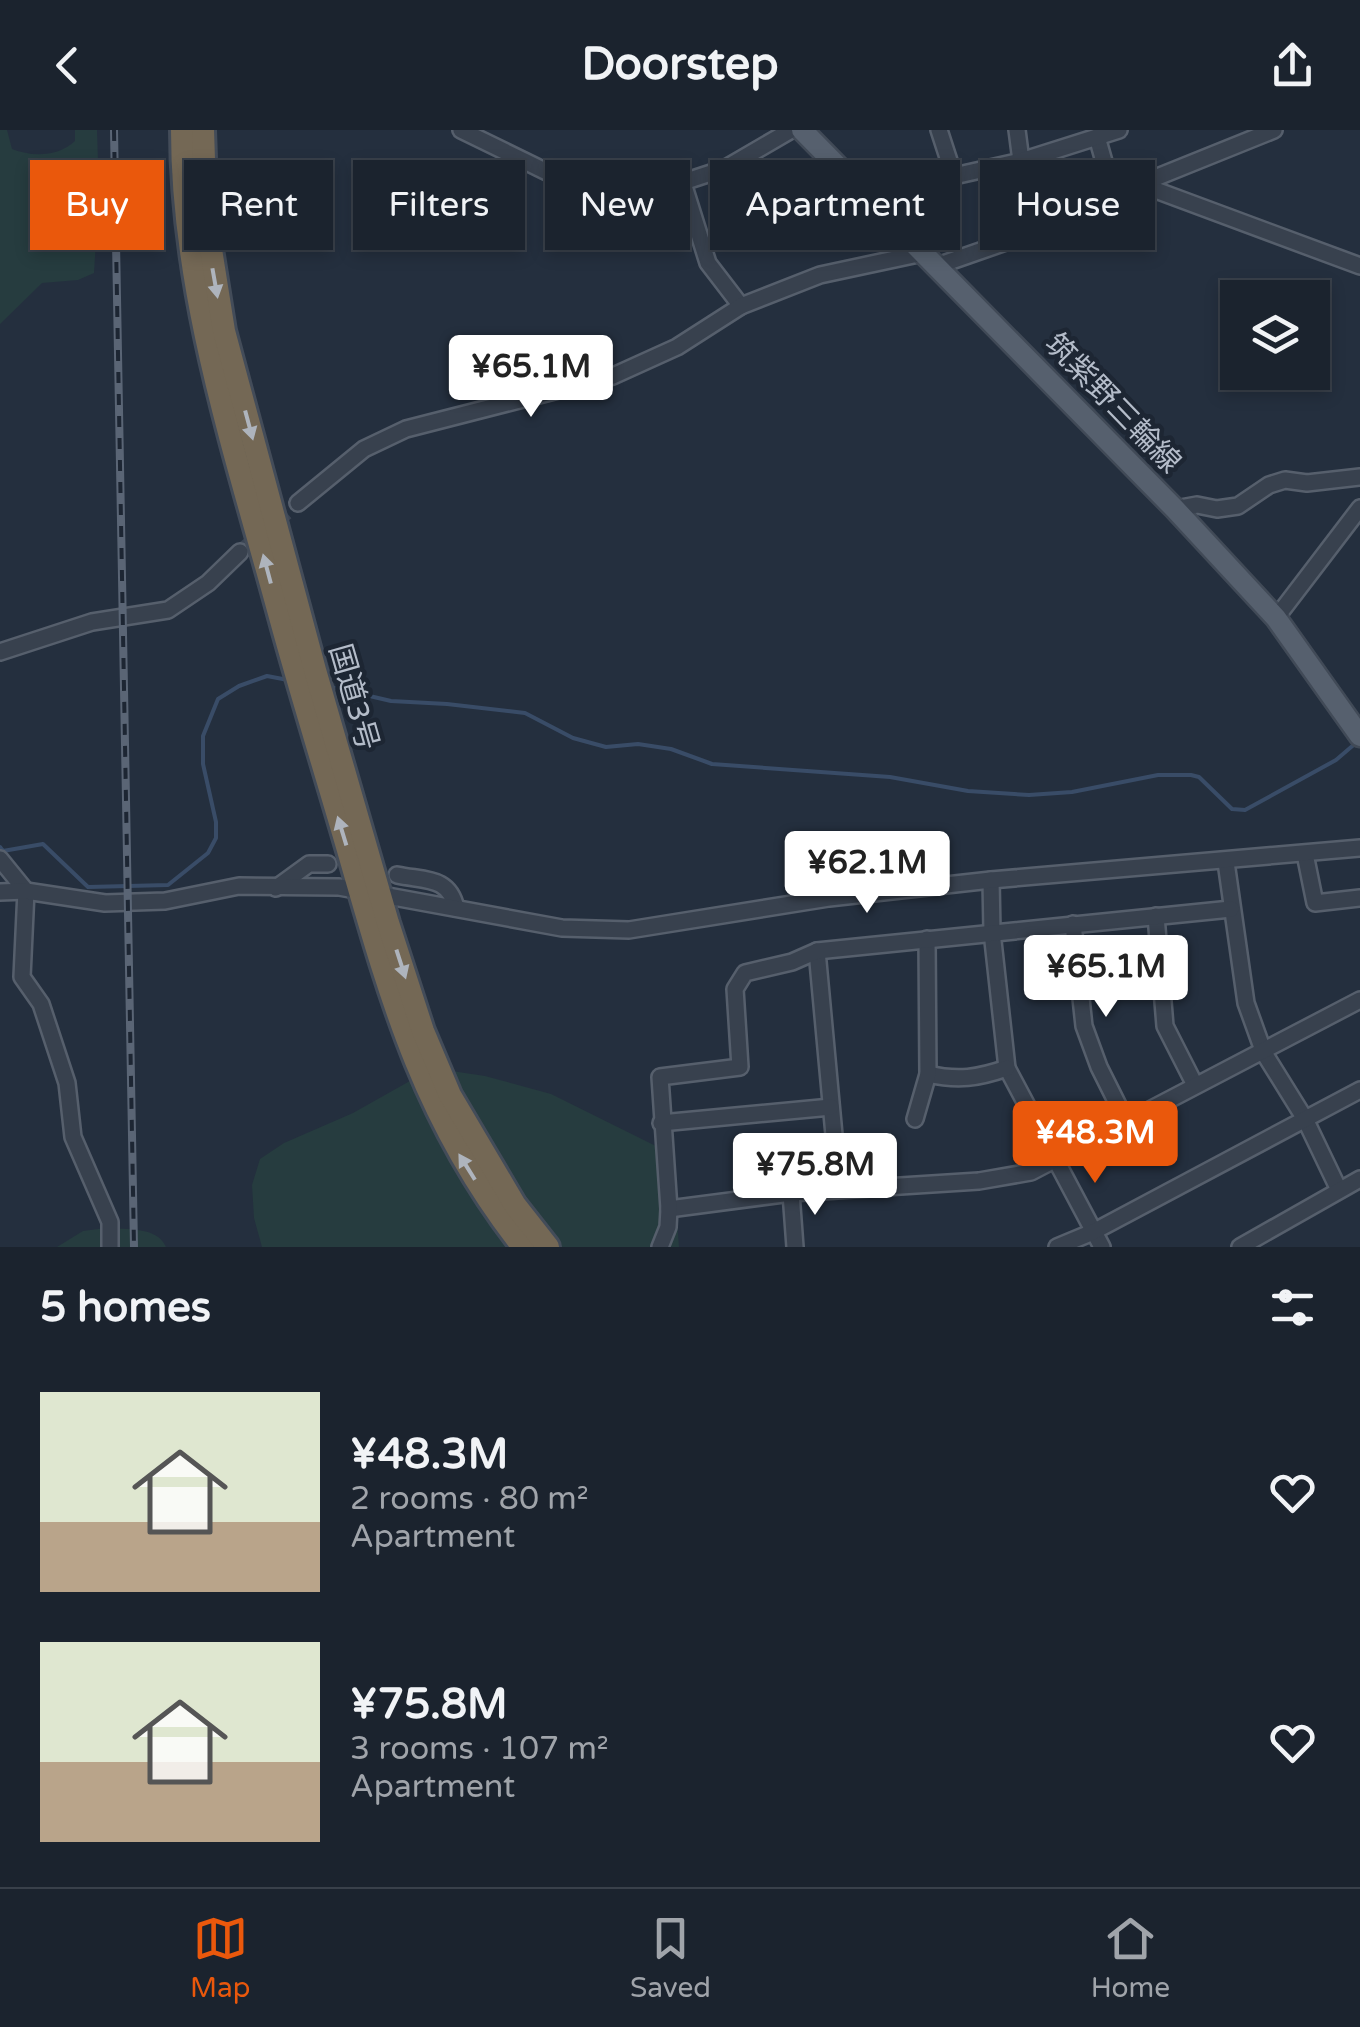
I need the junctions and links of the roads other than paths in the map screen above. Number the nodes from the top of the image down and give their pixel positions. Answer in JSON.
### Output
{"nodes":[{"id":1,"x":180,"y":130,"type":"edge"},
{"id":2,"x":203,"y":130,"type":"edge"},
{"id":3,"x":212,"y":130,"type":"edge"},
{"id":4,"x":461,"y":130,"type":"edge"},
{"id":5,"x":791,"y":130,"type":"edge"},
{"id":6,"x":802,"y":130,"type":"edge"},
{"id":7,"x":940,"y":130,"type":"edge"},
{"id":8,"x":1017,"y":130,"type":"edge"},
{"id":9,"x":1119,"y":130,"type":"edge"},
{"id":10,"x":1274,"y":130,"type":"edge"},
{"id":11,"x":1098,"y":137,"type":"junction"},
{"id":12,"x":192,"y":160,"type":"edge"},
{"id":13,"x":194,"y":160,"type":"edge"},
{"id":14,"x":194,"y":160,"type":"edge"},
{"id":15,"x":831,"y":160,"type":"edge"},
{"id":16,"x":949,"y":160,"type":"edge"},
{"id":17,"x":1020,"y":160,"type":"edge"},
{"id":18,"x":1026,"y":160,"type":"edge"},
{"id":19,"x":1104,"y":160,"type":"edge"},
{"id":20,"x":545,"y":171,"type":"edge"},
{"id":21,"x":1155,"y":178,"type":"edge"},
{"id":22,"x":690,"y":181,"type":"edge"},
{"id":23,"x":1155,"y":190,"type":"edge"},
{"id":24,"x":690,"y":206,"type":"edge"},
{"id":25,"x":980,"y":246,"type":"edge"},
{"id":26,"x":191,"y":250,"type":"edge"},
{"id":27,"x":209,"y":250,"type":"edge"},
{"id":28,"x":920,"y":250,"type":"edge"},
{"id":29,"x":930,"y":260,"type":"junction"},
{"id":30,"x":1360,"y":266,"type":"edge"},
{"id":31,"x":741,"y":306,"type":"junction"},
{"id":32,"x":215,"y":332,"type":"junction"},
{"id":33,"x":1360,"y":477,"type":"edge"},
{"id":34,"x":298,"y":503,"type":"tunnel mouth"},
{"id":35,"x":1360,"y":508,"type":"edge"},
{"id":36,"x":1175,"y":509,"type":"junction"},
{"id":37,"x":240,"y":552,"type":"tunnel mouth"},
{"id":38,"x":1276,"y":618,"type":"junction"},
{"id":39,"x":0,"y":652,"type":"edge"},
{"id":40,"x":1360,"y":736,"type":"edge"},
{"id":41,"x":1360,"y":848,"type":"edge"},
{"id":42,"x":1304,"y":854,"type":"junction"},
{"id":43,"x":0,"y":859,"type":"edge"},
{"id":44,"x":1226,"y":862,"type":"junction"},
{"id":45,"x":328,"y":864,"type":"dead end"},
{"id":46,"x":397,"y":875,"type":"dead end"},
{"id":47,"x":991,"y":880,"type":"junction"},
{"id":48,"x":276,"y":888,"type":"junction"},
{"id":49,"x":26,"y":890,"type":"junction"},
{"id":50,"x":369,"y":891,"type":"junction"},
{"id":51,"x":0,"y":892,"type":"edge"},
{"id":52,"x":1360,"y":898,"type":"edge"},
{"id":53,"x":456,"y":908,"type":"junction"},
{"id":54,"x":1231,"y":909,"type":"junction"},
{"id":55,"x":1156,"y":916,"type":"junction"},
{"id":56,"x":1073,"y":924,"type":"junction"},
{"id":57,"x":992,"y":932,"type":"junction"},
{"id":58,"x":927,"y":939,"type":"junction"},
{"id":59,"x":817,"y":951,"type":"junction"},
{"id":60,"x":1360,"y":1000,"type":"edge"},
{"id":61,"x":1264,"y":1053,"type":"junction"},
{"id":62,"x":1006,"y":1068,"type":"junction"},
{"id":63,"x":928,"y":1074,"type":"junction"},
{"id":64,"x":1195,"y":1085,"type":"junction"},
{"id":65,"x":1360,"y":1090,"type":"edge"},
{"id":66,"x":831,"y":1107,"type":"junction"},
{"id":67,"x":915,"y":1119,"type":"dead end"},
{"id":68,"x":1305,"y":1120,"type":"junction"},
{"id":69,"x":1126,"y":1121,"type":"junction"},
{"id":70,"x":662,"y":1122,"type":"junction"},
{"id":71,"x":1057,"y":1160,"type":"junction"},
{"id":72,"x":1360,"y":1179,"type":"edge"},
{"id":73,"x":839,"y":1189,"type":"junction"},
{"id":74,"x":1340,"y":1190,"type":"junction"},
{"id":75,"x":790,"y":1193,"type":"junction"},
{"id":76,"x":669,"y":1209,"type":"junction"},
{"id":77,"x":1093,"y":1232,"type":"junction"},
{"id":78,"x":110,"y":1247,"type":"edge"},
{"id":79,"x":523,"y":1247,"type":"edge"},
{"id":80,"x":548,"y":1247,"type":"edge"},
{"id":81,"x":660,"y":1247,"type":"edge"},
{"id":82,"x":795,"y":1247,"type":"edge"},
{"id":83,"x":1056,"y":1247,"type":"edge"},
{"id":84,"x":1102,"y":1247,"type":"edge"},
{"id":85,"x":1240,"y":1247,"type":"edge"}],
"edges":[{"from":1,"to":12,"type":"highway"},
{"from":2,"to":13,"type":"highway","name":"国道3号"},
{"from":3,"to":14,"type":"highway"},
{"from":4,"to":20,"type":"street"},
{"from":5,"to":22,"type":"street"},
{"from":6,"to":15,"type":"main road","name":"筑紫野三輪線"},
{"from":7,"to":16,"type":"street"},
{"from":8,"to":17,"type":"street"},
{"from":9,"to":11,"type":"street"},
{"from":10,"to":21,"type":"street"},
{"from":11,"to":18,"type":"street"},
{"from":11,"to":19,"type":"street"},
{"from":23,"to":30,"type":"street"},
{"from":24,"to":31,"type":"street"},
{"from":25,"to":29,"type":"street"},
{"from":26,"to":32,"type":"highway","name":"国道3号"},
{"from":27,"to":32,"type":"highway","name":"国道3号","one_way":true},
{"from":28,"to":29,"type":"main road","name":"筑紫野三輪線"},
{"from":29,"to":31,"type":"street"},
{"from":29,"to":36,"type":"main road","name":"筑紫野三輪線"},
{"from":31,"to":34,"type":"street"},
{"from":32,"to":50,"type":"highway","name":"国道3号"},
{"from":33,"to":36,"type":"street"},
{"from":35,"to":38,"type":"street"},
{"from":36,"to":38,"type":"main road","name":"筑紫野三輪線"},
{"from":37,"to":39,"type":"street"},
{"from":38,"to":40,"type":"main road","name":"筑紫野三輪線"},
{"from":41,"to":42,"type":"street"},
{"from":42,"to":44,"type":"street"},
{"from":42,"to":52,"type":"street"},
{"from":43,"to":49,"type":"street"},
{"from":44,"to":47,"type":"street"},
{"from":44,"to":54,"type":"street"},
{"from":45,"to":48,"type":"street"},
{"from":46,"to":53,"type":"street"},
{"from":47,"to":53,"type":"street"},
{"from":47,"to":57,"type":"street"},
{"from":48,"to":49,"type":"street"},
{"from":48,"to":50,"type":"street"},
{"from":49,"to":51,"type":"street"},
{"from":49,"to":78,"type":"street"},
{"from":50,"to":53,"type":"street"},
{"from":79,"to":50,"type":"highway","name":"国道3号","one_way":true},
{"from":50,"to":80,"type":"highway","name":"国道3号","one_way":true},
{"from":54,"to":55,"type":"street"},
{"from":54,"to":61,"type":"street"},
{"from":55,"to":56,"type":"street"},
{"from":55,"to":64,"type":"street"},
{"from":56,"to":57,"type":"street"},
{"from":56,"to":69,"type":"street"},
{"from":57,"to":58,"type":"street"},
{"from":57,"to":62,"type":"street"},
{"from":58,"to":59,"type":"street"},
{"from":58,"to":63,"type":"street"},
{"from":59,"to":66,"type":"street"},
{"from":59,"to":70,"type":"street"},
{"from":60,"to":61,"type":"street"},
{"from":61,"to":64,"type":"street"},
{"from":61,"to":68,"type":"street"},
{"from":62,"to":63,"type":"street"},
{"from":62,"to":71,"type":"street"},
{"from":63,"to":67,"type":"street"},
{"from":64,"to":69,"type":"street"},
{"from":65,"to":68,"type":"street"},
{"from":66,"to":70,"type":"street"},
{"from":66,"to":73,"type":"street"},
{"from":68,"to":74,"type":"street"},
{"from":68,"to":77,"type":"street"},
{"from":69,"to":71,"type":"street"},
{"from":70,"to":76,"type":"street"},
{"from":71,"to":73,"type":"street"},
{"from":71,"to":77,"type":"street"},
{"from":72,"to":74,"type":"street"},
{"from":73,"to":75,"type":"street"},
{"from":74,"to":85,"type":"street"},
{"from":75,"to":76,"type":"street"},
{"from":75,"to":82,"type":"street"},
{"from":76,"to":81,"type":"street"},
{"from":77,"to":83,"type":"street"},
{"from":77,"to":84,"type":"street"}]}
